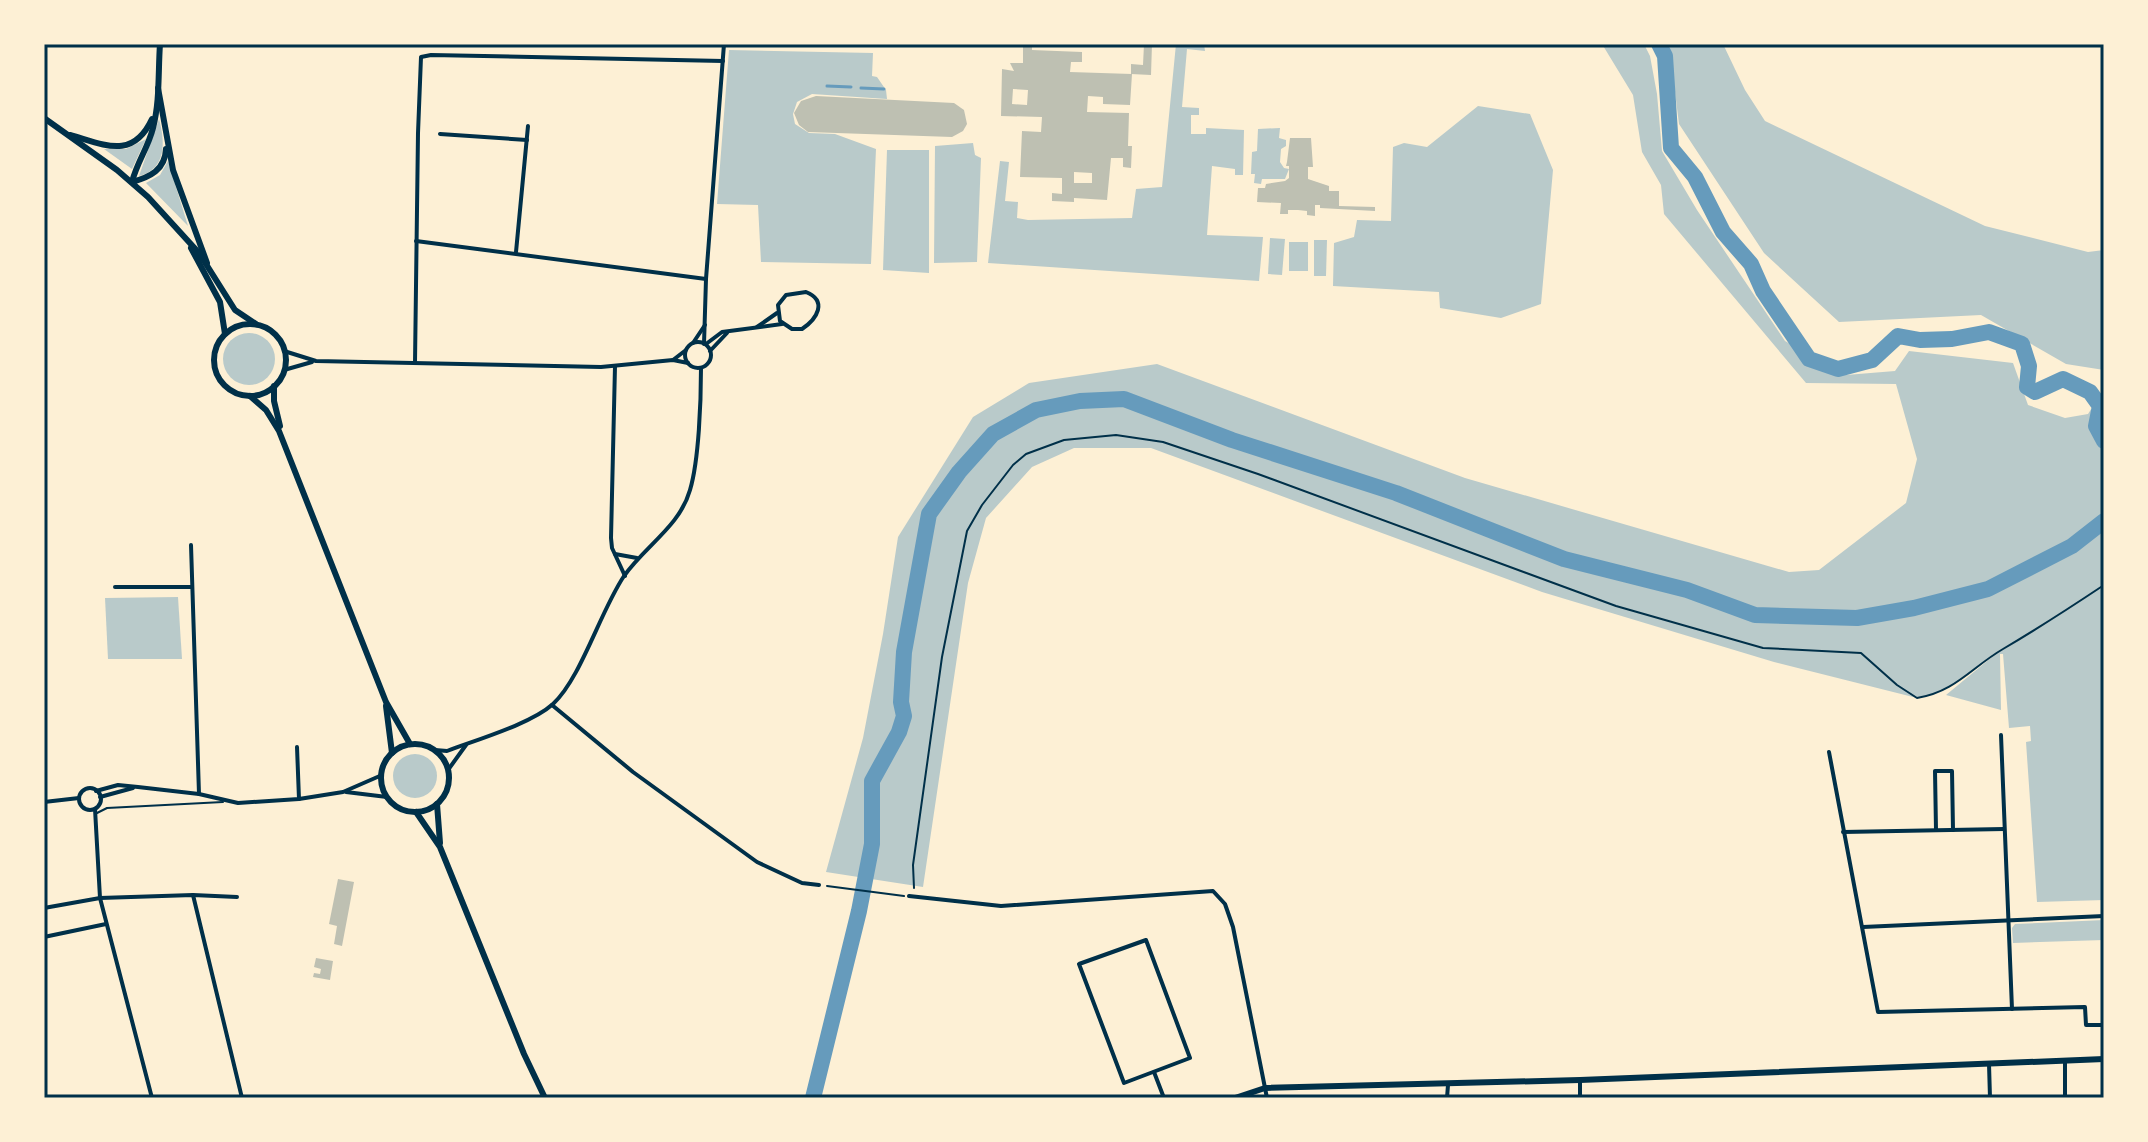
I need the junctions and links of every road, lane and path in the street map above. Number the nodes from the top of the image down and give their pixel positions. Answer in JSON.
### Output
{"nodes":[{"id":1,"x":160,"y":44,"type":"edge"},
{"id":2,"x":724,"y":44,"type":"edge"},
{"id":3,"x":723,"y":61,"type":"junction"},
{"id":4,"x":158,"y":88,"type":"junction"},
{"id":5,"x":155,"y":112,"type":"junction"},
{"id":6,"x":44,"y":118,"type":"edge"},
{"id":7,"x":528,"y":126,"type":"dead end"},
{"id":8,"x":440,"y":134,"type":"dead end"},
{"id":9,"x":69,"y":135,"type":"junction"},
{"id":10,"x":166,"y":136,"type":"junction"},
{"id":11,"x":527,"y":140,"type":"junction"},
{"id":12,"x":132,"y":182,"type":"junction"},
{"id":13,"x":180,"y":232,"type":"junction"},
{"id":14,"x":416,"y":241,"type":"junction"},
{"id":15,"x":516,"y":252,"type":"junction"},
{"id":16,"x":207,"y":263,"type":"junction"},
{"id":17,"x":706,"y":279,"type":"junction"},
{"id":18,"x":777,"y":313,"type":"junction"},
{"id":19,"x":256,"y":324,"type":"junction"},
{"id":20,"x":782,"y":324,"type":"junction"},
{"id":21,"x":705,"y":325,"type":"junction"},
{"id":22,"x":755,"y":329,"type":"junction"},
{"id":23,"x":727,"y":333,"type":"junction"},
{"id":24,"x":225,"y":334,"type":"junction"},
{"id":25,"x":693,"y":343,"type":"junction"},
{"id":26,"x":705,"y":344,"type":"junction"},
{"id":27,"x":686,"y":350,"type":"junction"},
{"id":28,"x":284,"y":351,"type":"junction"},
{"id":29,"x":710,"y":351,"type":"junction"},
{"id":30,"x":673,"y":360,"type":"junction"},
{"id":31,"x":316,"y":361,"type":"junction"},
{"id":32,"x":415,"y":363,"type":"junction"},
{"id":33,"x":688,"y":363,"type":"junction"},
{"id":34,"x":615,"y":366,"type":"junction"},
{"id":35,"x":701,"y":368,"type":"junction"},
{"id":36,"x":284,"y":370,"type":"junction"},
{"id":37,"x":274,"y":386,"type":"junction"},
{"id":38,"x":250,"y":396,"type":"junction"},
{"id":39,"x":286,"y":445,"type":"junction"},
{"id":40,"x":191,"y":545,"type":"dead end"},
{"id":41,"x":615,"y":554,"type":"junction"},
{"id":42,"x":638,"y":559,"type":"junction"},
{"id":43,"x":625,"y":576,"type":"junction"},
{"id":44,"x":2104,"y":585,"type":"edge"},
{"id":45,"x":115,"y":587,"type":"dead end"},
{"id":46,"x":192,"y":587,"type":"junction"},
{"id":47,"x":386,"y":702,"type":"junction"},
{"id":48,"x":552,"y":705,"type":"junction"},
{"id":49,"x":2001,"y":735,"type":"dead end"},
{"id":50,"x":410,"y":744,"type":"junction"},
{"id":51,"x":467,"y":744,"type":"junction"},
{"id":52,"x":297,"y":747,"type":"dead end"},
{"id":53,"x":435,"y":750,"type":"junction"},
{"id":54,"x":1829,"y":752,"type":"dead end"},
{"id":55,"x":392,"y":753,"type":"junction"},
{"id":56,"x":448,"y":770,"type":"junction"},
{"id":57,"x":382,"y":775,"type":"junction"},
{"id":58,"x":138,"y":787,"type":"junction"},
{"id":59,"x":96,"y":791,"type":"junction"},
{"id":60,"x":343,"y":792,"type":"junction"},
{"id":61,"x":199,"y":794,"type":"junction"},
{"id":62,"x":100,"y":797,"type":"junction"},
{"id":63,"x":387,"y":797,"type":"junction"},
{"id":64,"x":79,"y":798,"type":"junction"},
{"id":65,"x":299,"y":799,"type":"junction"},
{"id":66,"x":44,"y":802,"type":"edge"},
{"id":67,"x":238,"y":803,"type":"junction"},
{"id":68,"x":437,"y":804,"type":"junction"},
{"id":69,"x":95,"y":812,"type":"junction"},
{"id":70,"x":416,"y":812,"type":"junction"},
{"id":71,"x":2004,"y":829,"type":"junction"},
{"id":72,"x":1936,"y":830,"type":"junction"},
{"id":73,"x":1953,"y":830,"type":"junction"},
{"id":74,"x":1843,"y":832,"type":"junction"},
{"id":75,"x":440,"y":847,"type":"junction"},
{"id":76,"x":819,"y":885,"type":"joint"},
{"id":77,"x":193,"y":895,"type":"junction"},
{"id":78,"x":909,"y":896,"type":"joint"},
{"id":79,"x":237,"y":897,"type":"dead end"},
{"id":80,"x":916,"y":897,"type":"junction"},
{"id":81,"x":100,"y":898,"type":"junction"},
{"id":82,"x":44,"y":908,"type":"edge"},
{"id":83,"x":2104,"y":916,"type":"edge"},
{"id":84,"x":2007,"y":920,"type":"junction"},
{"id":85,"x":106,"y":924,"type":"junction"},
{"id":86,"x":1862,"y":927,"type":"junction"},
{"id":87,"x":44,"y":937,"type":"edge"},
{"id":88,"x":2012,"y":1009,"type":"junction"},
{"id":89,"x":2104,"y":1025,"type":"edge"},
{"id":90,"x":2104,"y":1059,"type":"edge"},
{"id":91,"x":2065,"y":1061,"type":"junction"},
{"id":92,"x":1988,"y":1063,"type":"junction"},
{"id":93,"x":1154,"y":1072,"type":"junction"},
{"id":94,"x":1580,"y":1080,"type":"junction"},
{"id":95,"x":1449,"y":1082,"type":"junction"},
{"id":96,"x":1265,"y":1088,"type":"junction"},
{"id":97,"x":152,"y":1098,"type":"edge"},
{"id":98,"x":242,"y":1098,"type":"edge"},
{"id":99,"x":545,"y":1098,"type":"edge"},
{"id":100,"x":1164,"y":1098,"type":"edge"},
{"id":101,"x":1235,"y":1098,"type":"edge"},
{"id":102,"x":1267,"y":1098,"type":"edge"},
{"id":103,"x":1447,"y":1098,"type":"edge"},
{"id":104,"x":1580,"y":1098,"type":"edge"},
{"id":105,"x":1990,"y":1098,"type":"edge"},
{"id":106,"x":2065,"y":1098,"type":"edge"}],
"edges":[{"from":1,"to":4,"type":"main road"},
{"from":2,"to":3,"type":"street"},
{"from":3,"to":14,"type":"street"},
{"from":3,"to":17,"type":"street"},
{"from":4,"to":5,"type":"main road"},
{"from":4,"to":10,"type":"main road"},
{"from":5,"to":9,"type":"main road"},
{"from":5,"to":12,"type":"main road"},
{"from":6,"to":9,"type":"main road"},
{"from":7,"to":11,"type":"street"},
{"from":8,"to":11,"type":"street"},
{"from":9,"to":12,"type":"main road"},
{"from":10,"to":12,"type":"main road"},
{"from":10,"to":16,"type":"main road"},
{"from":11,"to":15,"type":"street"},
{"from":12,"to":13,"type":"main road"},
{"from":13,"to":16,"type":"main road"},
{"from":13,"to":24,"type":"main road"},
{"from":14,"to":15,"type":"street"},
{"from":14,"to":32,"type":"street"},
{"from":15,"to":17,"type":"street"},
{"from":16,"to":19,"type":"main road"},
{"from":17,"to":21,"type":"street"},
{"from":18,"to":20,"type":"street"},
{"from":18,"to":20,"type":"street"},
{"from":18,"to":22,"type":"street"},
{"from":19,"to":24,"type":"main road"},
{"from":19,"to":28,"type":"main road"},
{"from":20,"to":22,"type":"street"},
{"from":21,"to":25,"type":"street"},
{"from":21,"to":26,"type":"street"},
{"from":22,"to":23,"type":"street"},
{"from":23,"to":26,"type":"street"},
{"from":23,"to":29,"type":"street"},
{"from":24,"to":38,"type":"main road"},
{"from":25,"to":26,"type":"street"},
{"from":25,"to":27,"type":"street"},
{"from":26,"to":29,"type":"street"},
{"from":27,"to":30,"type":"street"},
{"from":27,"to":33,"type":"street"},
{"from":28,"to":31,"type":"street"},
{"from":28,"to":36,"type":"main road"},
{"from":29,"to":35,"type":"street"},
{"from":30,"to":33,"type":"street"},
{"from":30,"to":34,"type":"street"},
{"from":31,"to":32,"type":"street"},
{"from":31,"to":36,"type":"street"},
{"from":32,"to":34,"type":"street"},
{"from":33,"to":35,"type":"street"},
{"from":34,"to":41,"type":"street"},
{"from":35,"to":42,"type":"street"},
{"from":36,"to":37,"type":"main road"},
{"from":37,"to":38,"type":"main road"},
{"from":37,"to":39,"type":"main road"},
{"from":38,"to":39,"type":"main road"},
{"from":39,"to":47,"type":"main road"},
{"from":40,"to":46,"type":"street"},
{"from":41,"to":42,"type":"street"},
{"from":41,"to":43,"type":"street"},
{"from":42,"to":43,"type":"street"},
{"from":43,"to":48,"type":"street"},
{"from":44,"to":80,"type":"path"},
{"from":45,"to":46,"type":"street"},
{"from":46,"to":61,"type":"street"},
{"from":47,"to":50,"type":"main road"},
{"from":47,"to":55,"type":"main road"},
{"from":48,"to":51,"type":"street"},
{"from":48,"to":76,"type":"street"},
{"from":49,"to":71,"type":"street"},
{"from":50,"to":53,"type":"main road"},
{"from":50,"to":55,"type":"main road"},
{"from":51,"to":53,"type":"street"},
{"from":51,"to":56,"type":"street"},
{"from":52,"to":65,"type":"street"},
{"from":53,"to":56,"type":"main road"},
{"from":54,"to":74,"type":"street"},
{"from":55,"to":57,"type":"main road"},
{"from":56,"to":68,"type":"main road"},
{"from":57,"to":60,"type":"street"},
{"from":57,"to":63,"type":"main road"},
{"from":58,"to":59,"type":"street"},
{"from":58,"to":61,"type":"street"},
{"from":58,"to":62,"type":"street"},
{"from":59,"to":62,"type":"street"},
{"from":59,"to":64,"type":"street"},
{"from":60,"to":63,"type":"street"},
{"from":60,"to":65,"type":"street"},
{"from":61,"to":67,"type":"street"},
{"from":62,"to":69,"type":"street"},
{"from":63,"to":70,"type":"main road"},
{"from":64,"to":66,"type":"street"},
{"from":64,"to":69,"type":"street"},
{"from":65,"to":67,"type":"street"},
{"from":67,"to":69,"type":"lane"},
{"from":68,"to":70,"type":"main road"},
{"from":68,"to":75,"type":"main road"},
{"from":69,"to":81,"type":"street"},
{"from":70,"to":75,"type":"main road"},
{"from":71,"to":73,"type":"street"},
{"from":71,"to":84,"type":"street"},
{"from":72,"to":73,"type":"street"},
{"from":72,"to":73,"type":"street"},
{"from":72,"to":74,"type":"street"},
{"from":74,"to":86,"type":"street"},
{"from":75,"to":99,"type":"main road"},
{"from":76,"to":78,"type":"path"},
{"from":77,"to":79,"type":"street"},
{"from":77,"to":81,"type":"street"},
{"from":77,"to":98,"type":"street"},
{"from":78,"to":80,"type":"street"},
{"from":80,"to":96,"type":"street"},
{"from":81,"to":82,"type":"street"},
{"from":81,"to":85,"type":"street"},
{"from":83,"to":84,"type":"street"},
{"from":84,"to":86,"type":"street"},
{"from":84,"to":88,"type":"street"},
{"from":85,"to":87,"type":"street"},
{"from":85,"to":97,"type":"street"},
{"from":86,"to":88,"type":"street"},
{"from":88,"to":89,"type":"street"},
{"from":90,"to":91,"type":"main road"},
{"from":91,"to":92,"type":"main road"},
{"from":91,"to":106,"type":"street"},
{"from":92,"to":94,"type":"main road"},
{"from":92,"to":105,"type":"street"},
{"from":93,"to":93,"type":"street"},
{"from":93,"to":100,"type":"street"},
{"from":94,"to":95,"type":"main road"},
{"from":94,"to":104,"type":"street"},
{"from":95,"to":96,"type":"main road"},
{"from":95,"to":103,"type":"street"},
{"from":96,"to":101,"type":"main road"},
{"from":96,"to":102,"type":"street"}]}
